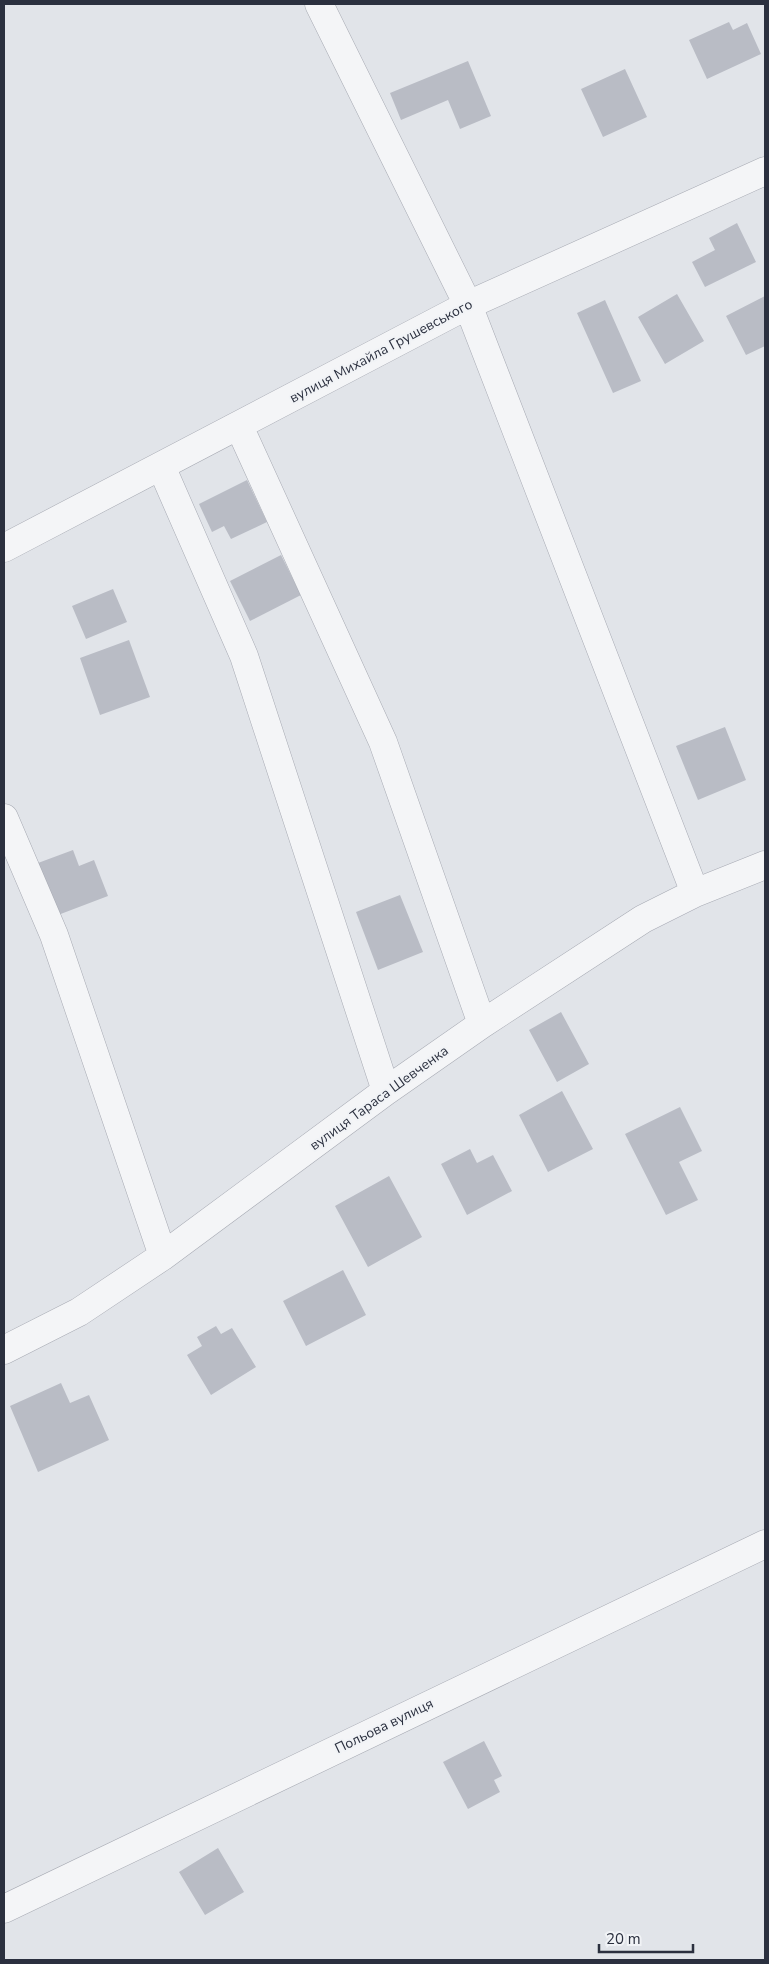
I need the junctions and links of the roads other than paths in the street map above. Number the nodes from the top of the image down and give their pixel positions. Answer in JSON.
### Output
{"nodes":[{"id":1,"x":319,"y":4,"type":"edge"},
{"id":2,"x":765,"y":171,"type":"edge"},
{"id":3,"x":468,"y":305,"type":"junction"},
{"id":4,"x":239,"y":426,"type":"junction"},
{"id":5,"x":161,"y":466,"type":"junction"},
{"id":6,"x":4,"y":548,"type":"edge"},
{"id":7,"x":4,"y":818,"type":"edge"},
{"id":8,"x":765,"y":865,"type":"edge"},
{"id":9,"x":695,"y":893,"type":"junction"},
{"id":10,"x":482,"y":1024,"type":"junction"},
{"id":11,"x":386,"y":1091,"type":"junction"},
{"id":12,"x":163,"y":1256,"type":"junction"},
{"id":13,"x":4,"y":1350,"type":"edge"},
{"id":14,"x":765,"y":1544,"type":"edge"},
{"id":15,"x":4,"y":1909,"type":"edge"}],
"edges":[{"from":1,"to":3,"type":"street"},
{"from":2,"to":3,"type":"street","name":"вулиця Михайла Грушевського"},
{"from":3,"to":4,"type":"street","name":"вулиця Михайла Грушевського"},
{"from":3,"to":9,"type":"street"},
{"from":4,"to":5,"type":"street","name":"вулиця Михайла Грушевського"},
{"from":4,"to":10,"type":"street"},
{"from":5,"to":6,"type":"street","name":"вулиця Михайла Грушевського"},
{"from":5,"to":11,"type":"street"},
{"from":7,"to":12,"type":"street"},
{"from":8,"to":9,"type":"street","name":"вулиця Тараса Шевченка"},
{"from":9,"to":10,"type":"street","name":"вулиця Тараса Шевченка"},
{"from":10,"to":11,"type":"street","name":"вулиця Тараса Шевченка"},
{"from":11,"to":12,"type":"street","name":"вулиця Тараса Шевченка"},
{"from":12,"to":13,"type":"street","name":"вулиця Тараса Шевченка"},
{"from":14,"to":15,"type":"street","name":"Польова вулиця"}]}
